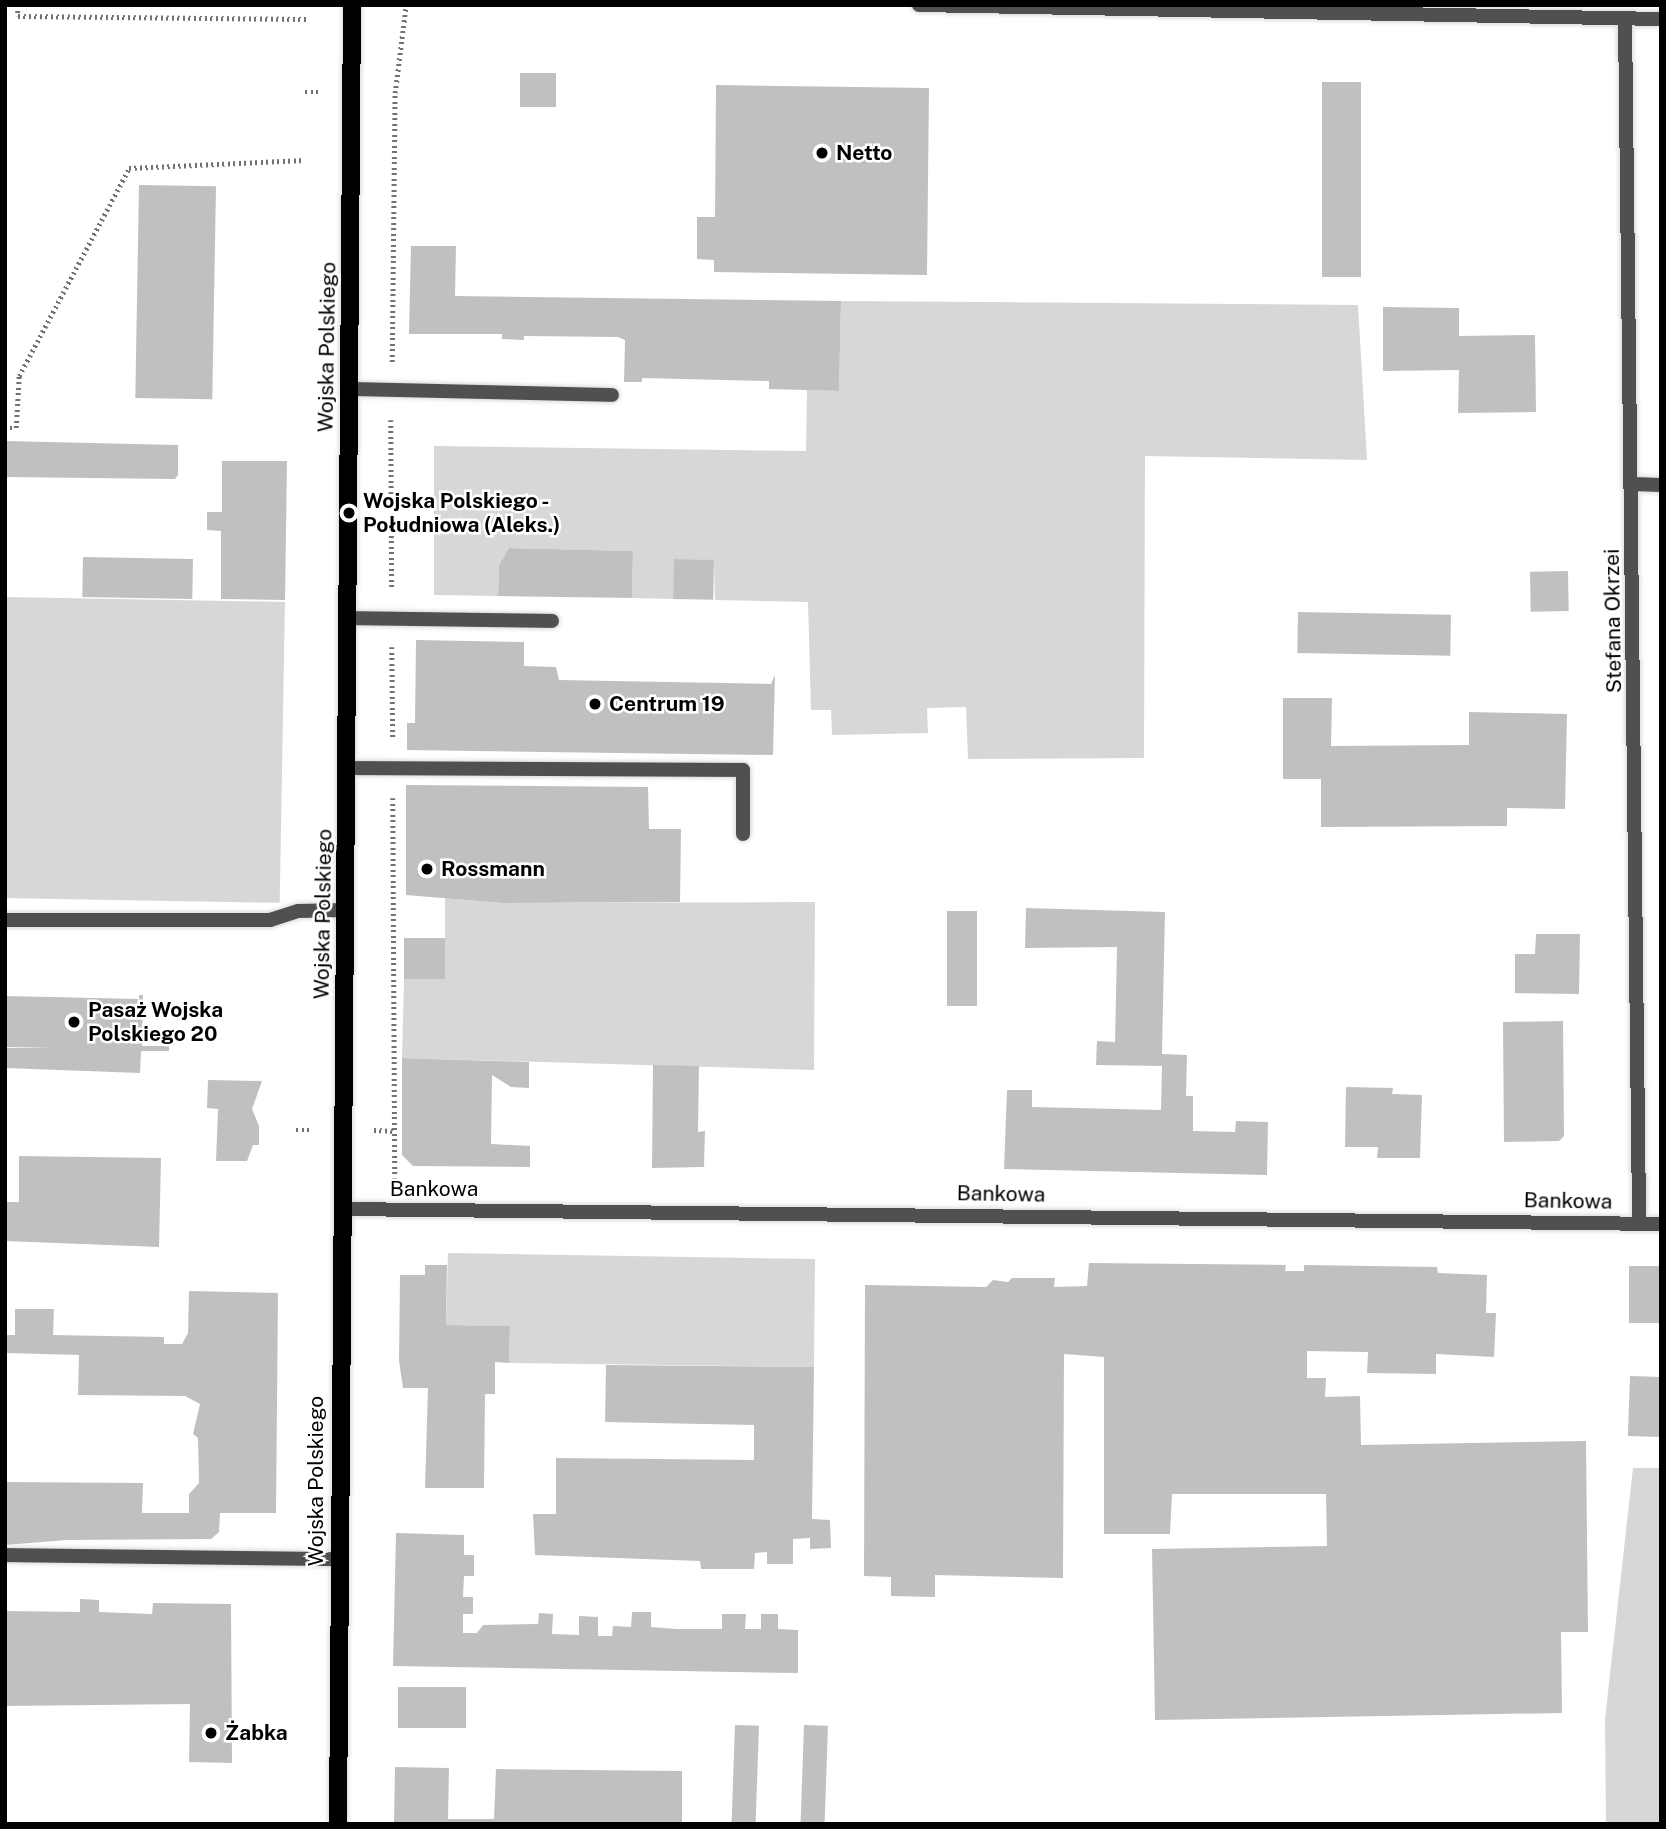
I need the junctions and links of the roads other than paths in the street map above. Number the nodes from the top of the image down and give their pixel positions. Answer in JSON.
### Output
{"nodes":[{"id":1,"x":352,"y":5,"type":"edge"},
{"id":2,"x":919,"y":5,"type":"edge"},
{"id":3,"x":1625,"y":18,"type":"junction"},
{"id":4,"x":1661,"y":19,"type":"edge"},
{"id":5,"x":349,"y":389,"type":"junction"},
{"id":6,"x":612,"y":395,"type":"dead end"},
{"id":7,"x":1633,"y":484,"type":"junction"},
{"id":8,"x":1661,"y":485,"type":"edge"},
{"id":9,"x":349,"y":618,"type":"junction"},
{"id":10,"x":552,"y":621,"type":"dead end"},
{"id":11,"x":348,"y":768,"type":"junction"},
{"id":12,"x":743,"y":834,"type":"dead end"},
{"id":13,"x":345,"y":910,"type":"junction"},
{"id":14,"x":5,"y":920,"type":"edge"},
{"id":15,"x":341,"y":1209,"type":"junction"},
{"id":16,"x":1639,"y":1223,"type":"junction"},
{"id":17,"x":1661,"y":1224,"type":"edge"},
{"id":18,"x":5,"y":1555,"type":"edge"},
{"id":19,"x":338,"y":1559,"type":"junction"},
{"id":20,"x":338,"y":1824,"type":"edge"}],
"edges":[{"from":1,"to":5,"type":"main road","name":"Wojska Polskiego"},
{"from":2,"to":3,"type":"street"},
{"from":3,"to":4,"type":"street"},
{"from":3,"to":7,"type":"street","name":"Stefana Okrzei"},
{"from":5,"to":6,"type":"street"},
{"from":5,"to":9,"type":"main road","name":"Wojska Polskiego"},
{"from":7,"to":8,"type":"street"},
{"from":7,"to":16,"type":"street","name":"Stefana Okrzei"},
{"from":9,"to":10,"type":"street"},
{"from":9,"to":11,"type":"main road","name":"Wojska Polskiego"},
{"from":11,"to":12,"type":"street"},
{"from":11,"to":13,"type":"main road","name":"Wojska Polskiego"},
{"from":13,"to":14,"type":"street"},
{"from":13,"to":15,"type":"main road","name":"Wojska Polskiego"},
{"from":15,"to":16,"type":"street","name":"Bankowa"},
{"from":15,"to":19,"type":"main road","name":"Wojska Polskiego"},
{"from":16,"to":17,"type":"street","name":"Bankowa"},
{"from":18,"to":19,"type":"street"},
{"from":19,"to":20,"type":"main road","name":"Wojska Polskiego"}]}
